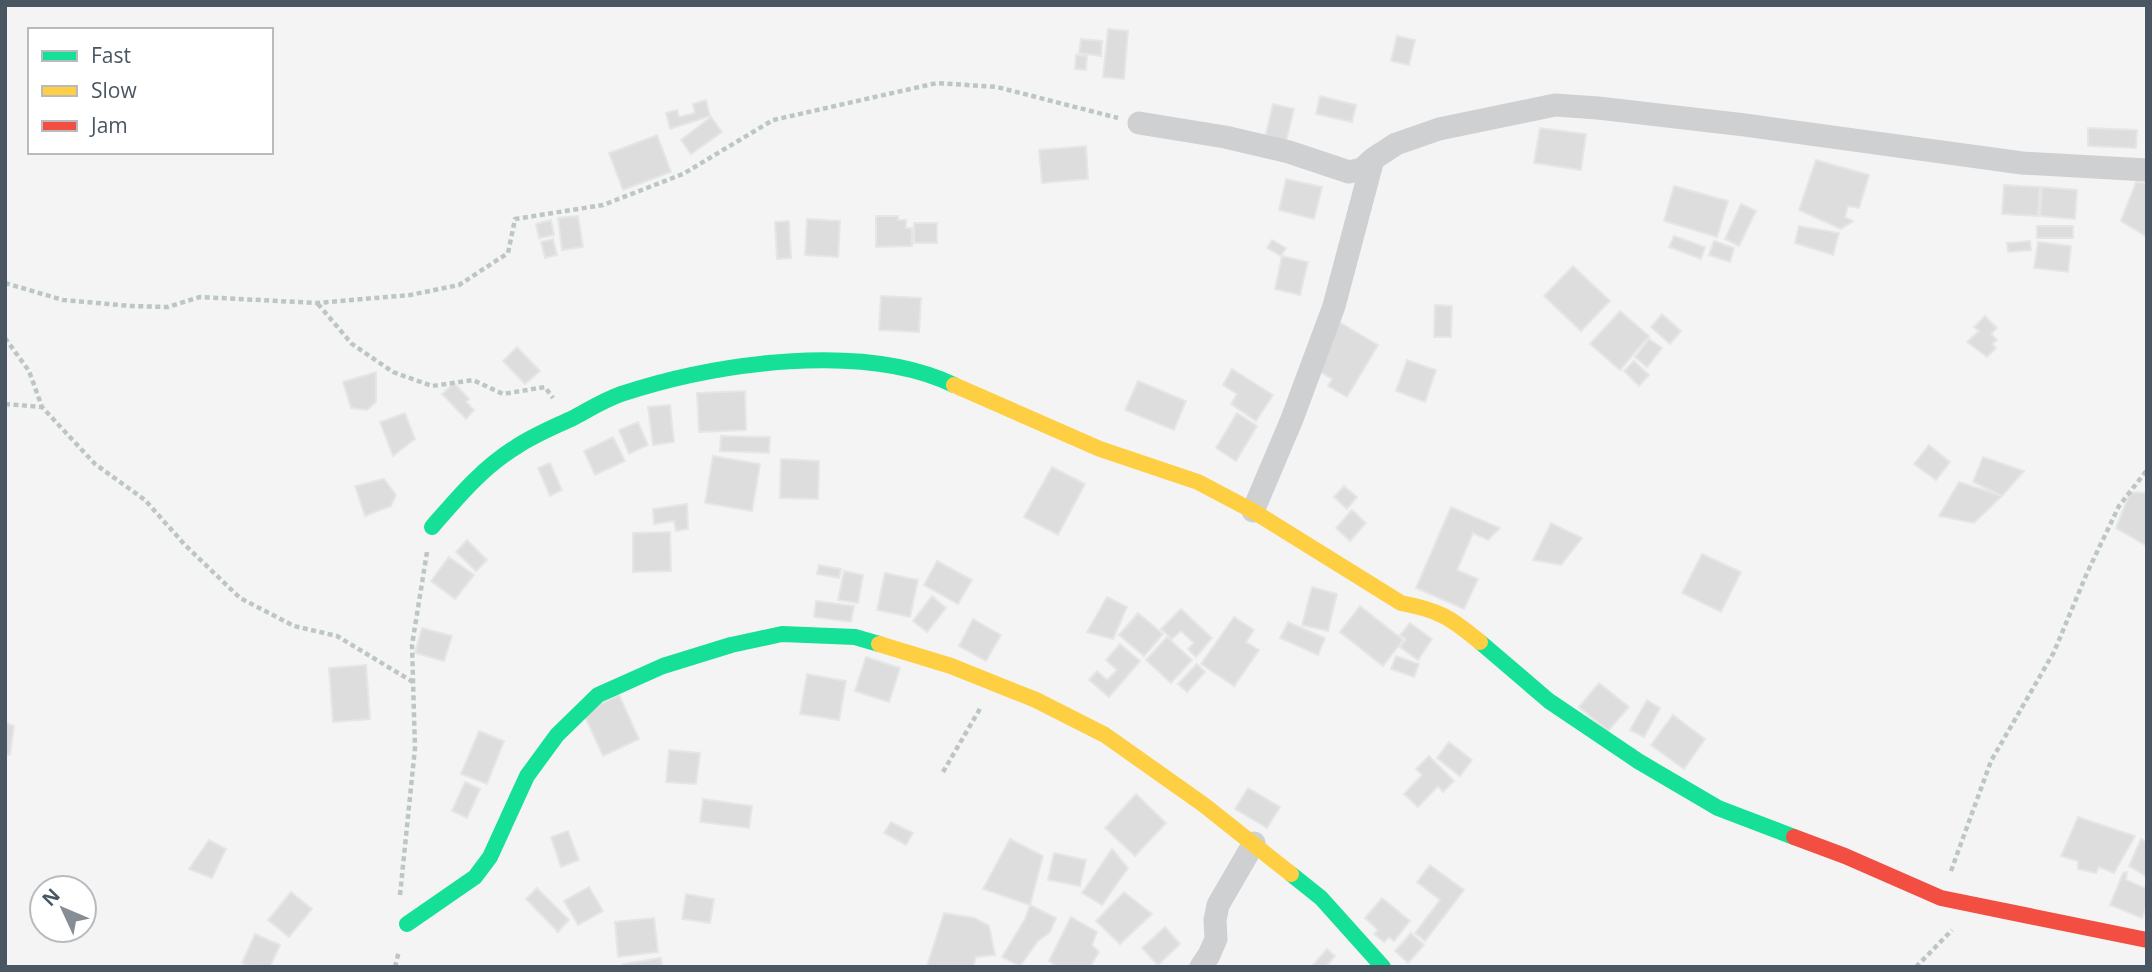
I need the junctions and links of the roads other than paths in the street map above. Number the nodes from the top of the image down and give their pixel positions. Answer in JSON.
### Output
{"nodes":[{"id":1,"x":1139,"y":123,"type":"road end"},
{"id":2,"x":1373,"y":159,"type":"junction"},
{"id":3,"x":2147,"y":170,"type":"edge"},
{"id":4,"x":1253,"y":511,"type":"junction"},
{"id":5,"x":432,"y":527,"type":"road end"},
{"id":6,"x":1254,"y":843,"type":"junction"},
{"id":7,"x":407,"y":924,"type":"road end"},
{"id":8,"x":2147,"y":940,"type":"edge"},
{"id":9,"x":1201,"y":967,"type":"edge"},
{"id":10,"x":1383,"y":967,"type":"edge"}],
"edges":[{"from":1,"to":2,"type":"street"},
{"from":2,"to":3,"type":"street"},
{"from":2,"to":4,"type":"street"},
{"from":4,"to":5,"type":"street"},
{"from":4,"to":8,"type":"street"},
{"from":6,"to":7,"type":"street"},
{"from":6,"to":9,"type":"street"},
{"from":6,"to":10,"type":"street"}]}
